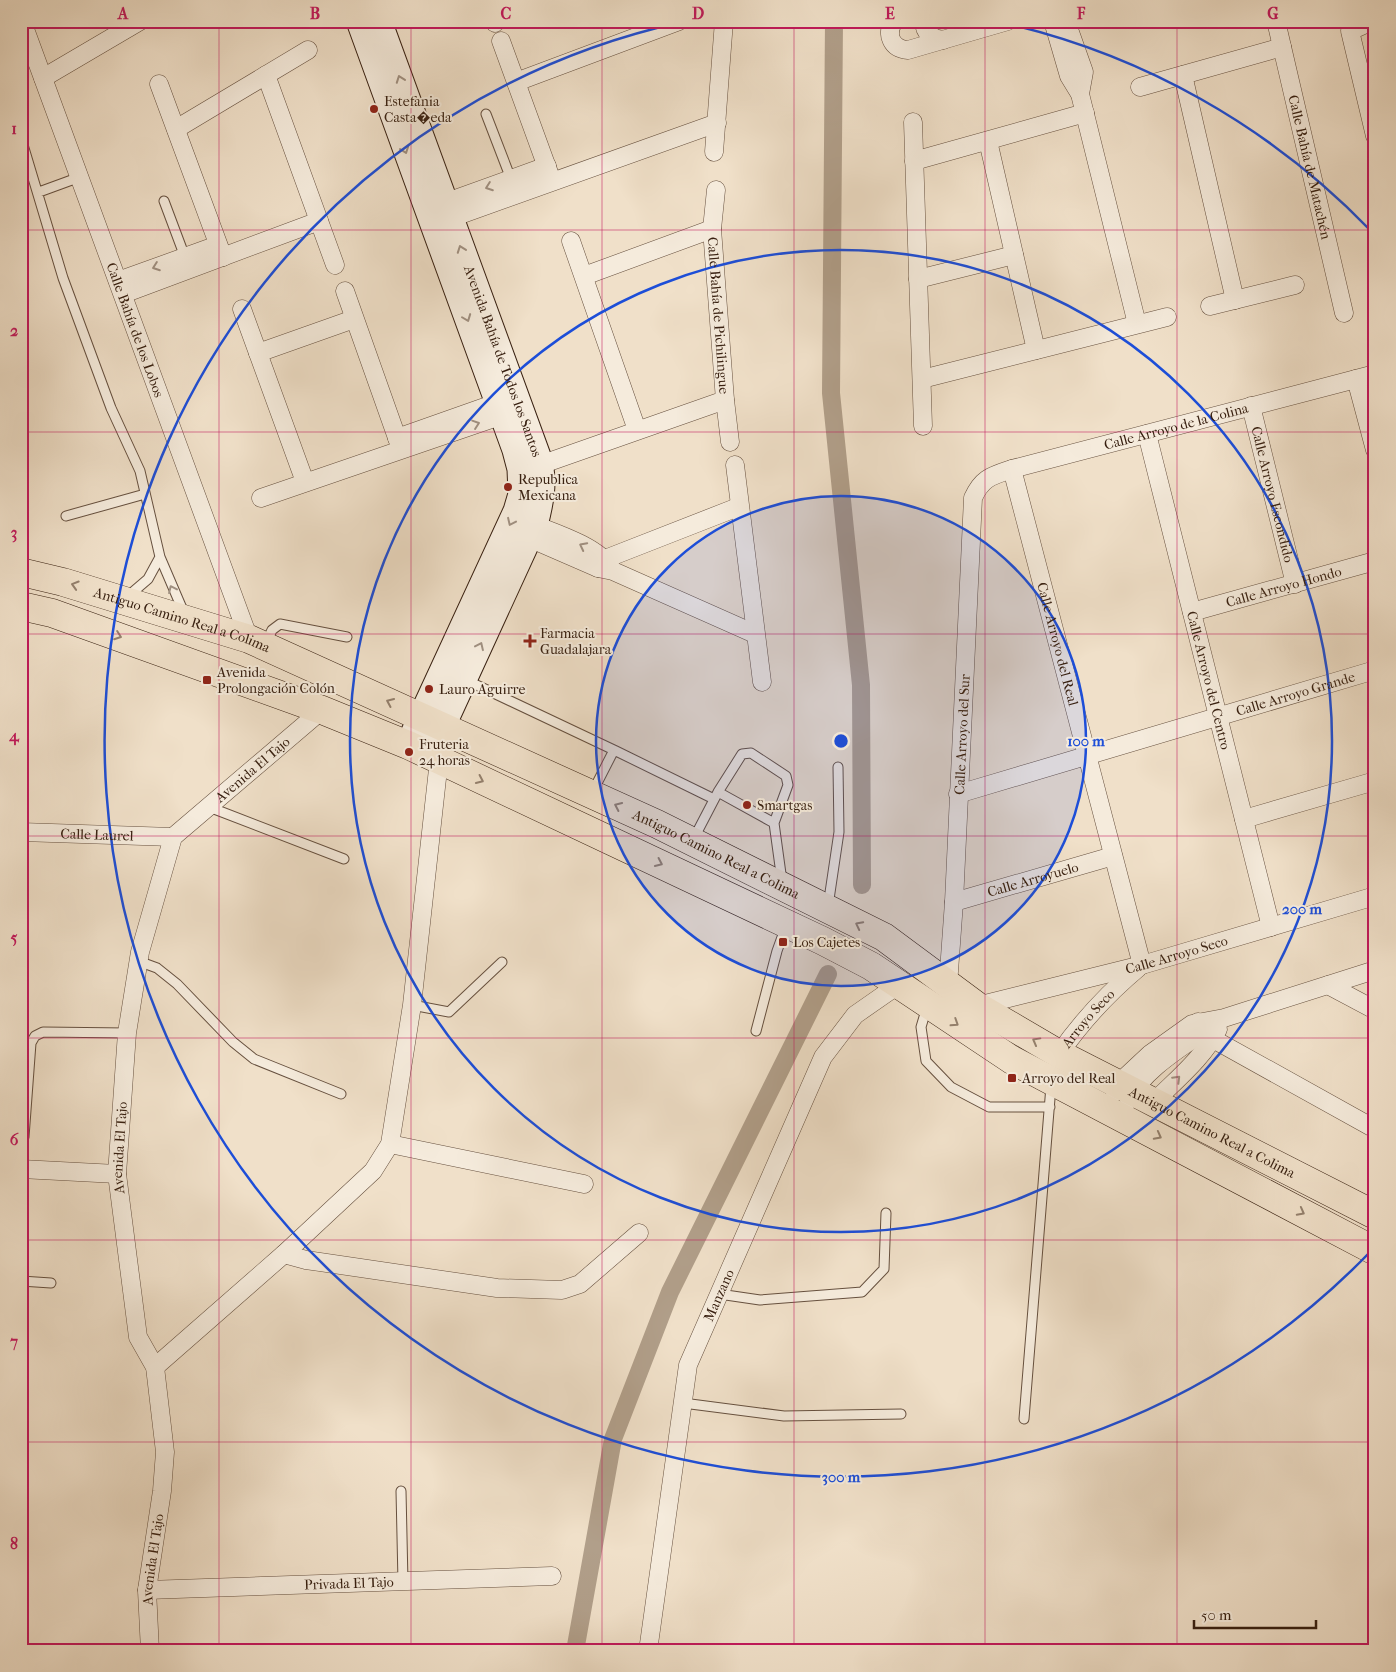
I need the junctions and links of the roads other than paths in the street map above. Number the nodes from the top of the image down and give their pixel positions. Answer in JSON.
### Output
{"nodes":[{"id":1,"x":22,"y":21,"type":"edge"},
{"id":2,"x":140,"y":21,"type":"edge"},
{"id":3,"x":359,"y":21,"type":"edge"},
{"id":4,"x":379,"y":21,"type":"edge"},
{"id":5,"x":679,"y":21,"type":"edge"},
{"id":6,"x":724,"y":21,"type":"edge"},
{"id":7,"x":894,"y":21,"type":"edge"},
{"id":8,"x":924,"y":21,"type":"edge"},
{"id":9,"x":1008,"y":21,"type":"edge"},
{"id":10,"x":1053,"y":21,"type":"edge"},
{"id":11,"x":1066,"y":21,"type":"edge"},
{"id":12,"x":1276,"y":21,"type":"edge"},
{"id":13,"x":1372,"y":21,"type":"edge"},
{"id":14,"x":501,"y":40,"type":"dead end"},
{"id":15,"x":943,"y":40,"type":"junction"},
{"id":16,"x":25,"y":43,"type":"edge"},
{"id":17,"x":1282,"y":47,"type":"junction"},
{"id":18,"x":308,"y":50,"type":"dead end"},
{"id":19,"x":266,"y":75,"type":"junction"},
{"id":20,"x":1183,"y":75,"type":"junction"},
{"id":21,"x":43,"y":78,"type":"junction"},
{"id":22,"x":516,"y":82,"type":"junction"},
{"id":23,"x":159,"y":84,"type":"dead end"},
{"id":24,"x":1140,"y":86,"type":"dead end"},
{"id":25,"x":1080,"y":94,"type":"junction"},
{"id":26,"x":1085,"y":113,"type":"junction"},
{"id":27,"x":486,"y":114,"type":"dead end"},
{"id":28,"x":717,"y":122,"type":"junction"},
{"id":29,"x":913,"y":122,"type":"dead end"},
{"id":30,"x":176,"y":128,"type":"junction"},
{"id":31,"x":1375,"y":136,"type":"edge"},
{"id":32,"x":21,"y":138,"type":"edge"},
{"id":33,"x":988,"y":141,"type":"junction"},
{"id":34,"x":23,"y":148,"type":"edge"},
{"id":35,"x":714,"y":152,"type":"dead end"},
{"id":36,"x":914,"y":161,"type":"junction"},
{"id":37,"x":549,"y":173,"type":"junction"},
{"id":38,"x":80,"y":177,"type":"junction"},
{"id":39,"x":511,"y":178,"type":"junction"},
{"id":40,"x":716,"y":190,"type":"dead end"},
{"id":41,"x":39,"y":192,"type":"junction"},
{"id":42,"x":164,"y":201,"type":"dead end"},
{"id":43,"x":438,"y":214,"type":"junction"},
{"id":44,"x":319,"y":221,"type":"junction"},
{"id":45,"x":712,"y":229,"type":"junction"},
{"id":46,"x":571,"y":241,"type":"dead end"},
{"id":47,"x":220,"y":251,"type":"junction"},
{"id":48,"x":1014,"y":255,"type":"junction"},
{"id":49,"x":185,"y":257,"type":"junction"},
{"id":50,"x":335,"y":265,"type":"dead end"},
{"id":51,"x":584,"y":276,"type":"junction"},
{"id":52,"x":918,"y":279,"type":"junction"},
{"id":53,"x":1295,"y":285,"type":"dead end"},
{"id":54,"x":120,"y":288,"type":"junction"},
{"id":55,"x":345,"y":291,"type":"dead end"},
{"id":56,"x":1235,"y":300,"type":"junction"},
{"id":57,"x":1210,"y":306,"type":"dead end"},
{"id":58,"x":242,"y":309,"type":"dead end"},
{"id":59,"x":1344,"y":313,"type":"dead end"},
{"id":60,"x":1167,"y":317,"type":"dead end"},
{"id":61,"x":354,"y":319,"type":"junction"},
{"id":62,"x":1137,"y":324,"type":"junction"},
{"id":63,"x":1036,"y":350,"type":"junction"},
{"id":64,"x":258,"y":353,"type":"junction"},
{"id":65,"x":1375,"y":374,"type":"edge"},
{"id":66,"x":922,"y":379,"type":"junction"},
{"id":67,"x":1356,"y":379,"type":"junction"},
{"id":68,"x":725,"y":400,"type":"junction"},
{"id":69,"x":1251,"y":406,"type":"junction"},
{"id":70,"x":501,"y":408,"type":"junction"},
{"id":71,"x":923,"y":426,"type":"dead end"},
{"id":72,"x":638,"y":430,"type":"junction"},
{"id":73,"x":1147,"y":434,"type":"junction"},
{"id":74,"x":730,"y":442,"type":"dead end"},
{"id":75,"x":399,"y":444,"type":"junction"},
{"id":76,"x":1375,"y":450,"type":"edge"},
{"id":77,"x":540,"y":462,"type":"junction"},
{"id":78,"x":735,"y":465,"type":"dead end"},
{"id":79,"x":1012,"y":469,"type":"junction"},
{"id":80,"x":305,"y":482,"type":"junction"},
{"id":81,"x":979,"y":484,"type":"joint"},
{"id":82,"x":145,"y":494,"type":"junction"},
{"id":83,"x":261,"y":498,"type":"dead end"},
{"id":84,"x":738,"y":507,"type":"junction"},
{"id":85,"x":66,"y":516,"type":"dead end"},
{"id":86,"x":532,"y":532,"type":"junction"},
{"id":87,"x":160,"y":557,"type":"junction"},
{"id":88,"x":1375,"y":561,"type":"edge"},
{"id":89,"x":606,"y":566,"type":"junction"},
{"id":90,"x":21,"y":572,"type":"edge"},
{"id":91,"x":1295,"y":584,"type":"junction"},
{"id":92,"x":123,"y":600,"type":"junction"},
{"id":93,"x":21,"y":606,"type":"edge"},
{"id":94,"x":1192,"y":612,"type":"junction"},
{"id":95,"x":187,"y":620,"type":"junction"},
{"id":96,"x":755,"y":634,"type":"junction"},
{"id":97,"x":347,"y":636,"type":"dead end"},
{"id":98,"x":257,"y":642,"type":"junction"},
{"id":99,"x":1375,"y":670,"type":"edge"},
{"id":100,"x":464,"y":680,"type":"junction"},
{"id":101,"x":762,"y":682,"type":"dead end"},
{"id":102,"x":322,"y":710,"type":"junction"},
{"id":103,"x":1218,"y":717,"type":"junction"},
{"id":104,"x":432,"y":722,"type":"junction"},
{"id":105,"x":614,"y":750,"type":"junction"},
{"id":106,"x":425,"y":753,"type":"junction"},
{"id":107,"x":1087,"y":756,"type":"junction"},
{"id":108,"x":838,"y":767,"type":"dead end"},
{"id":109,"x":1375,"y":781,"type":"edge"},
{"id":110,"x":592,"y":793,"type":"junction"},
{"id":111,"x":958,"y":794,"type":"junction"},
{"id":112,"x":716,"y":796,"type":"junction"},
{"id":113,"x":209,"y":806,"type":"junction"},
{"id":114,"x":1244,"y":819,"type":"junction"},
{"id":115,"x":774,"y":823,"type":"junction"},
{"id":116,"x":21,"y":832,"type":"edge"},
{"id":117,"x":173,"y":837,"type":"junction"},
{"id":118,"x":692,"y":841,"type":"junction"},
{"id":119,"x":1113,"y":856,"type":"junction"},
{"id":120,"x":344,"y":859,"type":"dead end"},
{"id":121,"x":782,"y":886,"type":"junction"},
{"id":122,"x":1375,"y":896,"type":"edge"},
{"id":123,"x":954,"y":902,"type":"junction"},
{"id":124,"x":828,"y":909,"type":"junction"},
{"id":125,"x":787,"y":924,"type":"junction"},
{"id":126,"x":1271,"y":927,"type":"junction"},
{"id":127,"x":138,"y":961,"type":"junction"},
{"id":128,"x":502,"y":962,"type":"dead end"},
{"id":129,"x":1142,"y":965,"type":"junction"},
{"id":130,"x":1375,"y":970,"type":"edge"},
{"id":131,"x":898,"y":985,"type":"junction"},
{"id":132,"x":948,"y":985,"type":"junction"},
{"id":133,"x":1328,"y":985,"type":"junction"},
{"id":134,"x":412,"y":1005,"type":"junction"},
{"id":135,"x":928,"y":1005,"type":"junction"},
{"id":136,"x":977,"y":1006,"type":"junction"},
{"id":137,"x":1375,"y":1010,"type":"edge"},
{"id":138,"x":756,"y":1030,"type":"dead end"},
{"id":139,"x":1206,"y":1031,"type":"junction"},
{"id":140,"x":127,"y":1033,"type":"junction"},
{"id":141,"x":1059,"y":1054,"type":"junction"},
{"id":142,"x":1051,"y":1081,"type":"junction"},
{"id":143,"x":1136,"y":1092,"type":"junction"},
{"id":144,"x":341,"y":1094,"type":"dead end"},
{"id":145,"x":1050,"y":1107,"type":"junction"},
{"id":146,"x":1114,"y":1114,"type":"junction"},
{"id":147,"x":1375,"y":1128,"type":"edge"},
{"id":148,"x":24,"y":1137,"type":"dead end"},
{"id":149,"x":390,"y":1144,"type":"junction"},
{"id":150,"x":21,"y":1169,"type":"edge"},
{"id":151,"x":117,"y":1174,"type":"junction"},
{"id":152,"x":584,"y":1184,"type":"dead end"},
{"id":153,"x":886,"y":1213,"type":"dead end"},
{"id":154,"x":1375,"y":1215,"type":"edge"},
{"id":155,"x":639,"y":1233,"type":"dead end"},
{"id":156,"x":1375,"y":1251,"type":"edge"},
{"id":157,"x":284,"y":1254,"type":"junction"},
{"id":158,"x":21,"y":1281,"type":"edge"},
{"id":159,"x":51,"y":1283,"type":"dead end"},
{"id":160,"x":719,"y":1294,"type":"junction"},
{"id":161,"x":155,"y":1367,"type":"junction"},
{"id":162,"x":683,"y":1402,"type":"junction"},
{"id":163,"x":901,"y":1414,"type":"dead end"},
{"id":164,"x":1024,"y":1419,"type":"dead end"},
{"id":165,"x":401,"y":1492,"type":"dead end"},
{"id":166,"x":552,"y":1576,"type":"dead end"},
{"id":167,"x":403,"y":1582,"type":"junction"},
{"id":168,"x":147,"y":1590,"type":"junction"},
{"id":169,"x":150,"y":1651,"type":"edge"},
{"id":170,"x":648,"y":1651,"type":"edge"}],
"edges":[{"from":1,"to":16,"type":"street","name":"Calle Bahía de los Lobos"},
{"from":2,"to":21,"type":"street"},
{"from":3,"to":43,"type":"street","name":"Avenida Bahía de Todos los Santos","one_way":true},
{"from":43,"to":4,"type":"street","name":"Avenida Bahía de Todos los Santos","one_way":true},
{"from":5,"to":22,"type":"street"},
{"from":6,"to":28,"type":"street"},
{"from":7,"to":15,"type":"street"},
{"from":8,"to":15,"type":"street"},
{"from":9,"to":15,"type":"street"},
{"from":10,"to":25,"type":"street"},
{"from":11,"to":25,"type":"street"},
{"from":12,"to":17,"type":"street","name":"Calle Bahía de Matachén"},
{"from":13,"to":31,"type":"street"},
{"from":14,"to":22,"type":"street"},
{"from":16,"to":21,"type":"street","name":"Calle Bahía de los Lobos"},
{"from":17,"to":20,"type":"street"},
{"from":17,"to":59,"type":"street","name":"Calle Bahía de Matachén"},
{"from":18,"to":19,"type":"street"},
{"from":19,"to":30,"type":"street"},
{"from":19,"to":44,"type":"street"},
{"from":20,"to":24,"type":"street"},
{"from":20,"to":56,"type":"street"},
{"from":21,"to":38,"type":"street","name":"Calle Bahía de los Lobos"},
{"from":22,"to":37,"type":"street"},
{"from":23,"to":30,"type":"street"},
{"from":25,"to":26,"type":"street"},
{"from":26,"to":33,"type":"street"},
{"from":26,"to":62,"type":"street"},
{"from":27,"to":39,"type":"lane"},
{"from":28,"to":35,"type":"street"},
{"from":28,"to":37,"type":"street"},
{"from":29,"to":36,"type":"street"},
{"from":30,"to":47,"type":"street"},
{"from":32,"to":34,"type":"lane"},
{"from":33,"to":36,"type":"street"},
{"from":33,"to":48,"type":"street"},
{"from":34,"to":41,"type":"lane"},
{"from":36,"to":52,"type":"street"},
{"from":37,"to":39,"type":"street"},
{"from":37,"to":43,"type":"street"},
{"from":38,"to":41,"type":"lane"},
{"from":38,"to":54,"type":"street","name":"Calle Bahía de los Lobos"},
{"from":39,"to":43,"type":"street","one_way":true},
{"from":40,"to":45,"type":"street","name":"Calle Bahía de Pichilingue"},
{"from":41,"to":82,"type":"lane"},
{"from":42,"to":49,"type":"lane"},
{"from":43,"to":70,"type":"street","name":"Avenida Bahía de Todos los Santos","one_way":true},
{"from":77,"to":43,"type":"street","name":"Avenida Bahía de Todos los Santos","one_way":true},
{"from":44,"to":47,"type":"street"},
{"from":44,"to":50,"type":"street"},
{"from":45,"to":51,"type":"street"},
{"from":45,"to":68,"type":"street","name":"Calle Bahía de Pichilingue"},
{"from":46,"to":51,"type":"street"},
{"from":47,"to":49,"type":"street"},
{"from":47,"to":54,"type":"street"},
{"from":48,"to":52,"type":"street"},
{"from":48,"to":63,"type":"street"},
{"from":49,"to":54,"type":"street","one_way":true},
{"from":51,"to":72,"type":"street"},
{"from":52,"to":66,"type":"street"},
{"from":53,"to":56,"type":"street"},
{"from":54,"to":98,"type":"street","name":"Calle Bahía de los Lobos"},
{"from":55,"to":61,"type":"street"},
{"from":56,"to":57,"type":"street"},
{"from":58,"to":64,"type":"street"},
{"from":60,"to":62,"type":"street"},
{"from":61,"to":64,"type":"street"},
{"from":61,"to":75,"type":"street"},
{"from":62,"to":63,"type":"street"},
{"from":63,"to":66,"type":"street"},
{"from":64,"to":80,"type":"street"},
{"from":65,"to":67,"type":"street","name":"Calle Arroyo de la Colina"},
{"from":66,"to":71,"type":"street"},
{"from":67,"to":69,"type":"street","name":"Calle Arroyo de la Colina"},
{"from":67,"to":76,"type":"street"},
{"from":68,"to":72,"type":"street"},
{"from":68,"to":74,"type":"street","name":"Calle Bahía de Pichilingue"},
{"from":69,"to":73,"type":"street","name":"Calle Arroyo de la Colina"},
{"from":69,"to":91,"type":"street","name":"Calle Arroyo Escondido"},
{"from":70,"to":75,"type":"street"},
{"from":70,"to":104,"type":"street","name":"Avenida Bahía de Todos los Santos","one_way":true},
{"from":72,"to":77,"type":"street"},
{"from":73,"to":79,"type":"street","name":"Calle Arroyo de la Colina"},
{"from":73,"to":94,"type":"street","name":"Calle Arroyo del Centro"},
{"from":75,"to":80,"type":"street"},
{"from":77,"to":86,"type":"street","name":"Avenida Bahía de Todos los Santos"},
{"from":78,"to":84,"type":"street"},
{"from":79,"to":81,"type":"street","name":"Calle Arroyo de la Colina"},
{"from":79,"to":107,"type":"street","name":"Calle Arroyo del Real"},
{"from":80,"to":83,"type":"street"},
{"from":81,"to":111,"type":"street","name":"Calle Arroyo del Sur"},
{"from":82,"to":85,"type":"lane"},
{"from":82,"to":87,"type":"lane"},
{"from":84,"to":89,"type":"street"},
{"from":84,"to":96,"type":"street"},
{"from":86,"to":89,"type":"street"},
{"from":100,"to":86,"type":"street","name":"Avenida Bahía de Todos los Santos","one_way":true},
{"from":87,"to":92,"type":"lane"},
{"from":95,"to":87,"type":"lane","one_way":true},
{"from":88,"to":91,"type":"street","name":"Calle Arroyo Hondo"},
{"from":89,"to":96,"type":"street"},
{"from":92,"to":90,"type":"main road","name":"Antiguo Camino Real a Colima","one_way":true},
{"from":91,"to":94,"type":"street","name":"Calle Arroyo Hondo"},
{"from":92,"to":95,"type":"main road","name":"Antiguo Camino Real a Colima"},
{"from":93,"to":102,"type":"main road","name":"Antiguo Camino Real a Colima","one_way":true},
{"from":94,"to":103,"type":"street","name":"Calle Arroyo del Centro"},
{"from":95,"to":98,"type":"main road","name":"Antiguo Camino Real a Colima"},
{"from":96,"to":101,"type":"street"},
{"from":97,"to":98,"type":"lane"},
{"from":104,"to":98,"type":"main road","name":"Antiguo Camino Real a Colima","one_way":true},
{"from":99,"to":103,"type":"street","name":"Calle Arroyo Grande"},
{"from":100,"to":104,"type":"street","name":"Avenida Bahía de Todos los Santos"},
{"from":100,"to":105,"type":"lane"},
{"from":102,"to":106,"type":"main road","name":"Antiguo Camino Real a Colima"},
{"from":102,"to":113,"type":"street","name":"Avenida El Tajo"},
{"from":103,"to":107,"type":"street","name":"Calle Arroyo Grande"},
{"from":103,"to":114,"type":"street","name":"Calle Arroyo del Centro"},
{"from":104,"to":106,"type":"street","name":"Avenida Bahía de Todos los Santos"},
{"from":104,"to":110,"type":"main road","name":"Antiguo Camino Real a Colima"},
{"from":105,"to":110,"type":"lane"},
{"from":105,"to":112,"type":"lane"},
{"from":106,"to":125,"type":"main road","name":"Antiguo Camino Real a Colima","one_way":true},
{"from":106,"to":134,"type":"street"},
{"from":107,"to":111,"type":"street","name":"Calle Arroyo Grande"},
{"from":107,"to":119,"type":"street","name":"Calle Arroyo del Real"},
{"from":108,"to":124,"type":"lane"},
{"from":109,"to":114,"type":"street"},
{"from":118,"to":110,"type":"main road","name":"Antiguo Camino Real a Colima","one_way":true},
{"from":111,"to":123,"type":"street","name":"Calle Arroyo del Sur"},
{"from":112,"to":115,"type":"lane"},
{"from":112,"to":115,"type":"lane"},
{"from":112,"to":118,"type":"lane"},
{"from":113,"to":117,"type":"street","name":"Avenida El Tajo"},
{"from":113,"to":120,"type":"lane"},
{"from":114,"to":126,"type":"street","name":"Calle Arroyo del Centro"},
{"from":115,"to":121,"type":"lane"},
{"from":116,"to":117,"type":"street","name":"Calle Laurel"},
{"from":117,"to":127,"type":"street","name":"Avenida El Tajo"},
{"from":118,"to":121,"type":"main road","name":"Antiguo Camino Real a Colima"},
{"from":119,"to":123,"type":"street","name":"Calle Arroyuelo"},
{"from":119,"to":129,"type":"street","name":"Calle Arroyo del Real"},
{"from":121,"to":124,"type":"main road","name":"Antiguo Camino Real a Colima"},
{"from":122,"to":126,"type":"street","name":"Calle Arroyo Seco"},
{"from":123,"to":132,"type":"street","name":"Calle Arroyo del Sur"},
{"from":132,"to":124,"type":"main road","name":"Antiguo Camino Real a Colima","one_way":true},
{"from":125,"to":131,"type":"main road","name":"Antiguo Camino Real a Colima"},
{"from":125,"to":138,"type":"lane"},
{"from":126,"to":129,"type":"street","name":"Calle Arroyo Seco"},
{"from":127,"to":140,"type":"street","name":"Avenida El Tajo"},
{"from":127,"to":144,"type":"lane"},
{"from":128,"to":134,"type":"lane"},
{"from":129,"to":136,"type":"street","name":"Calle Arroyo Seco"},
{"from":129,"to":141,"type":"street","name":"Arroyo Seco"},
{"from":130,"to":133,"type":"street"},
{"from":131,"to":135,"type":"main road","name":"Antiguo Camino Real a Colima"},
{"from":131,"to":160,"type":"street","name":"Manzano"},
{"from":132,"to":136,"type":"main road","name":"Antiguo Camino Real a Colima"},
{"from":133,"to":137,"type":"street"},
{"from":133,"to":139,"type":"street"},
{"from":134,"to":149,"type":"street"},
{"from":135,"to":142,"type":"main road","name":"Antiguo Camino Real a Colima","one_way":true},
{"from":135,"to":145,"type":"lane"},
{"from":141,"to":136,"type":"main road","name":"Antiguo Camino Real a Colima","one_way":true},
{"from":143,"to":139,"type":"street","one_way":true},
{"from":139,"to":143,"type":"street"},
{"from":139,"to":147,"type":"street"},
{"from":140,"to":148,"type":"lane"},
{"from":140,"to":151,"type":"street","name":"Avenida El Tajo"},
{"from":141,"to":143,"type":"main road","name":"Antiguo Camino Real a Colima"},
{"from":142,"to":145,"type":"lane"},
{"from":142,"to":146,"type":"main road","name":"Antiguo Camino Real a Colima"},
{"from":143,"to":146,"type":"street"},
{"from":143,"to":154,"type":"main road","name":"Antiguo Camino Real a Colima"},
{"from":145,"to":164,"type":"lane"},
{"from":146,"to":156,"type":"main road","name":"Antiguo Camino Real a Colima","one_way":true},
{"from":149,"to":152,"type":"street"},
{"from":149,"to":157,"type":"street"},
{"from":150,"to":151,"type":"street"},
{"from":151,"to":161,"type":"street","name":"Avenida El Tajo"},
{"from":153,"to":160,"type":"lane"},
{"from":155,"to":157,"type":"street"},
{"from":157,"to":161,"type":"street"},
{"from":158,"to":159,"type":"lane"},
{"from":160,"to":162,"type":"street","name":"Manzano"},
{"from":161,"to":168,"type":"street","name":"Avenida El Tajo"},
{"from":162,"to":163,"type":"lane"},
{"from":162,"to":170,"type":"street","name":"Manzano"},
{"from":165,"to":167,"type":"lane"},
{"from":166,"to":167,"type":"street","name":"Privada El Tajo"},
{"from":167,"to":168,"type":"street","name":"Privada El Tajo"},
{"from":168,"to":169,"type":"street","name":"Avenida El Tajo"}]}
